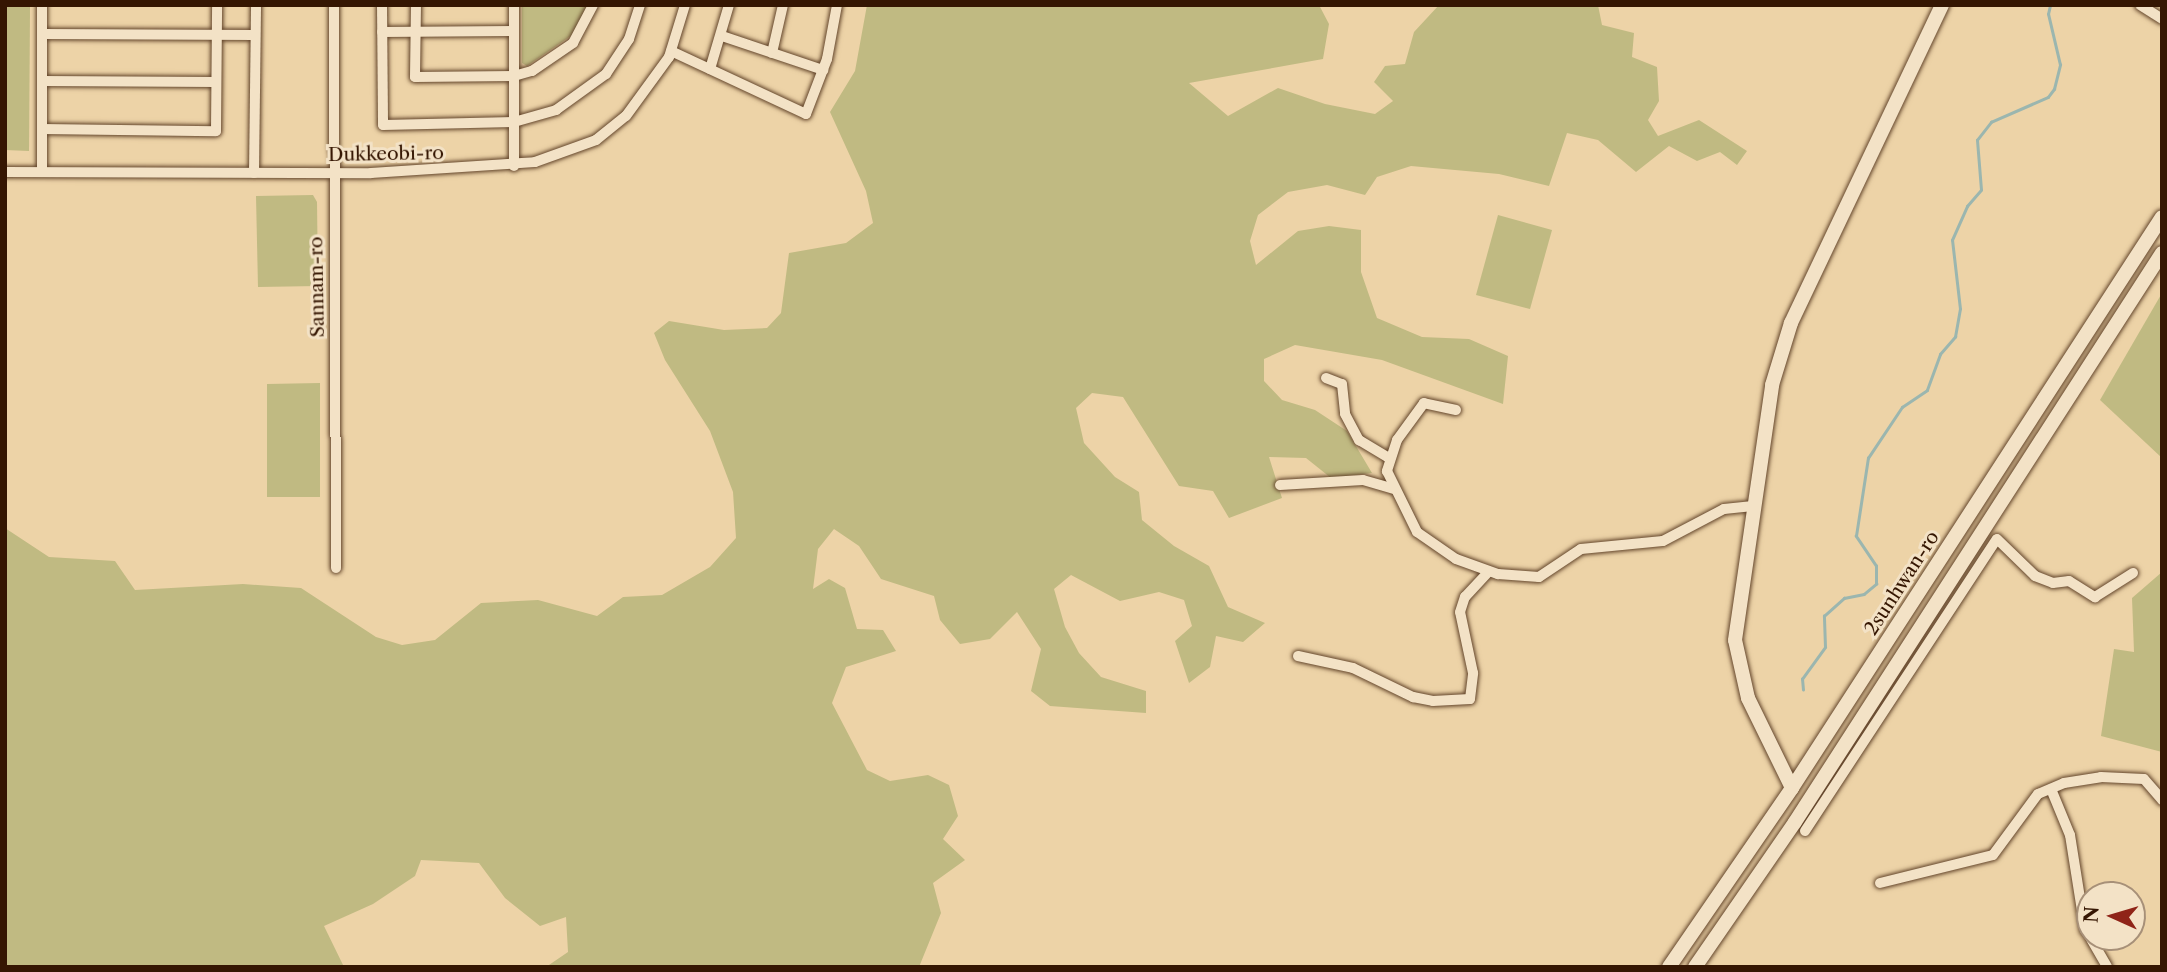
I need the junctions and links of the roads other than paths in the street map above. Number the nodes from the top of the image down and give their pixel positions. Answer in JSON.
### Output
{"nodes":[{"id":1,"x":42,"y":5,"type":"edge"},
{"id":2,"x":217,"y":5,"type":"edge"},
{"id":3,"x":256,"y":5,"type":"edge"},
{"id":4,"x":334,"y":5,"type":"edge"},
{"id":5,"x":382,"y":5,"type":"edge"},
{"id":6,"x":416,"y":5,"type":"edge"},
{"id":7,"x":514,"y":5,"type":"edge"},
{"id":8,"x":593,"y":5,"type":"edge"},
{"id":9,"x":640,"y":5,"type":"edge"},
{"id":10,"x":685,"y":5,"type":"edge"},
{"id":11,"x":729,"y":5,"type":"edge"},
{"id":12,"x":783,"y":5,"type":"edge"},
{"id":13,"x":837,"y":5,"type":"edge"},
{"id":14,"x":1942,"y":5,"type":"edge"},
{"id":15,"x":2140,"y":5,"type":"edge"},
{"id":16,"x":2162,"y":19,"type":"edge"},
{"id":17,"x":514,"y":31,"type":"junction"},
{"id":18,"x":382,"y":32,"type":"junction"},
{"id":19,"x":416,"y":32,"type":"junction"},
{"id":20,"x":42,"y":33,"type":"junction"},
{"id":21,"x":217,"y":35,"type":"junction"},
{"id":22,"x":255,"y":35,"type":"junction"},
{"id":23,"x":722,"y":36,"type":"junction"},
{"id":24,"x":671,"y":51,"type":"junction"},
{"id":25,"x":772,"y":53,"type":"junction"},
{"id":26,"x":710,"y":69,"type":"junction"},
{"id":27,"x":823,"y":70,"type":"junction"},
{"id":28,"x":514,"y":76,"type":"junction"},
{"id":29,"x":42,"y":81,"type":"junction"},
{"id":30,"x":216,"y":82,"type":"junction"},
{"id":31,"x":514,"y":122,"type":"junction"},
{"id":32,"x":42,"y":129,"type":"junction"},
{"id":33,"x":514,"y":166,"type":"junction"},
{"id":34,"x":5,"y":172,"type":"edge"},
{"id":35,"x":42,"y":172,"type":"junction"},
{"id":36,"x":254,"y":173,"type":"junction"},
{"id":37,"x":333,"y":173,"type":"junction"},
{"id":38,"x":2162,"y":216,"type":"edge"},
{"id":39,"x":2162,"y":253,"type":"edge"},
{"id":40,"x":1326,"y":378,"type":"dead end"},
{"id":41,"x":1456,"y":410,"type":"dead end"},
{"id":42,"x":1389,"y":458,"type":"junction"},
{"id":43,"x":1280,"y":485,"type":"dead end"},
{"id":44,"x":1394,"y":489,"type":"junction"},
{"id":45,"x":1753,"y":506,"type":"junction"},
{"id":46,"x":336,"y":568,"type":"dead end"},
{"id":47,"x":1489,"y":571,"type":"junction"},
{"id":48,"x":2133,"y":573,"type":"dead end"},
{"id":49,"x":1298,"y":656,"type":"dead end"},
{"id":50,"x":1792,"y":788,"type":"junction"},
{"id":51,"x":2051,"y":789,"type":"junction"},
{"id":52,"x":2162,"y":800,"type":"edge"},
{"id":53,"x":1805,"y":831,"type":"dead end"},
{"id":54,"x":2077,"y":881,"type":"edge"},
{"id":55,"x":1880,"y":883,"type":"dead end"},
{"id":56,"x":2098,"y":951,"type":"edge"},
{"id":57,"x":1669,"y":967,"type":"edge"},
{"id":58,"x":1695,"y":967,"type":"edge"},
{"id":59,"x":2108,"y":967,"type":"edge"}],
"edges":[{"from":1,"to":20,"type":"street"},
{"from":2,"to":21,"type":"street"},
{"from":3,"to":22,"type":"street"},
{"from":4,"to":37,"type":"street","name":"Sannam-ro"},
{"from":5,"to":18,"type":"street"},
{"from":6,"to":19,"type":"street"},
{"from":7,"to":17,"type":"street"},
{"from":8,"to":28,"type":"street"},
{"from":9,"to":31,"type":"street"},
{"from":10,"to":24,"type":"street","name":"Dukkeobi-ro"},
{"from":11,"to":23,"type":"street"},
{"from":12,"to":25,"type":"street"},
{"from":13,"to":27,"type":"street"},
{"from":14,"to":45,"type":"street"},
{"from":15,"to":16,"type":"street"},
{"from":17,"to":19,"type":"street"},
{"from":17,"to":28,"type":"street"},
{"from":18,"to":19,"type":"street"},
{"from":18,"to":31,"type":"street"},
{"from":19,"to":28,"type":"street"},
{"from":20,"to":21,"type":"street"},
{"from":20,"to":29,"type":"street"},
{"from":21,"to":22,"type":"street"},
{"from":21,"to":30,"type":"street"},
{"from":22,"to":36,"type":"street"},
{"from":23,"to":25,"type":"street"},
{"from":23,"to":26,"type":"street"},
{"from":24,"to":26,"type":"street"},
{"from":24,"to":33,"type":"street","name":"Dukkeobi-ro"},
{"from":25,"to":27,"type":"street"},
{"from":26,"to":27,"type":"street"},
{"from":28,"to":31,"type":"street"},
{"from":29,"to":30,"type":"street"},
{"from":29,"to":32,"type":"street"},
{"from":30,"to":32,"type":"street"},
{"from":31,"to":33,"type":"street"},
{"from":32,"to":35,"type":"street"},
{"from":33,"to":37,"type":"street","name":"Dukkeobi-ro"},
{"from":34,"to":35,"type":"street","name":"Dukkeobi-ro"},
{"from":35,"to":36,"type":"street","name":"Dukkeobi-ro"},
{"from":36,"to":37,"type":"street","name":"Dukkeobi-ro"},
{"from":37,"to":46,"type":"street","name":"Sannam-ro"},
{"from":38,"to":50,"type":"street","name":"2sunhwan-ro"},
{"from":39,"to":58,"type":"street","name":"2sunhwan-ro"},
{"from":40,"to":42,"type":"street"},
{"from":41,"to":42,"type":"street"},
{"from":42,"to":44,"type":"street"},
{"from":43,"to":44,"type":"street"},
{"from":44,"to":47,"type":"street"},
{"from":45,"to":47,"type":"street"},
{"from":45,"to":50,"type":"street"},
{"from":47,"to":49,"type":"street"},
{"from":48,"to":53,"type":"street"},
{"from":50,"to":57,"type":"street","name":"2sunhwan-ro"},
{"from":51,"to":52,"type":"street"},
{"from":51,"to":54,"type":"street"},
{"from":51,"to":55,"type":"street"},
{"from":56,"to":59,"type":"street"}]}
